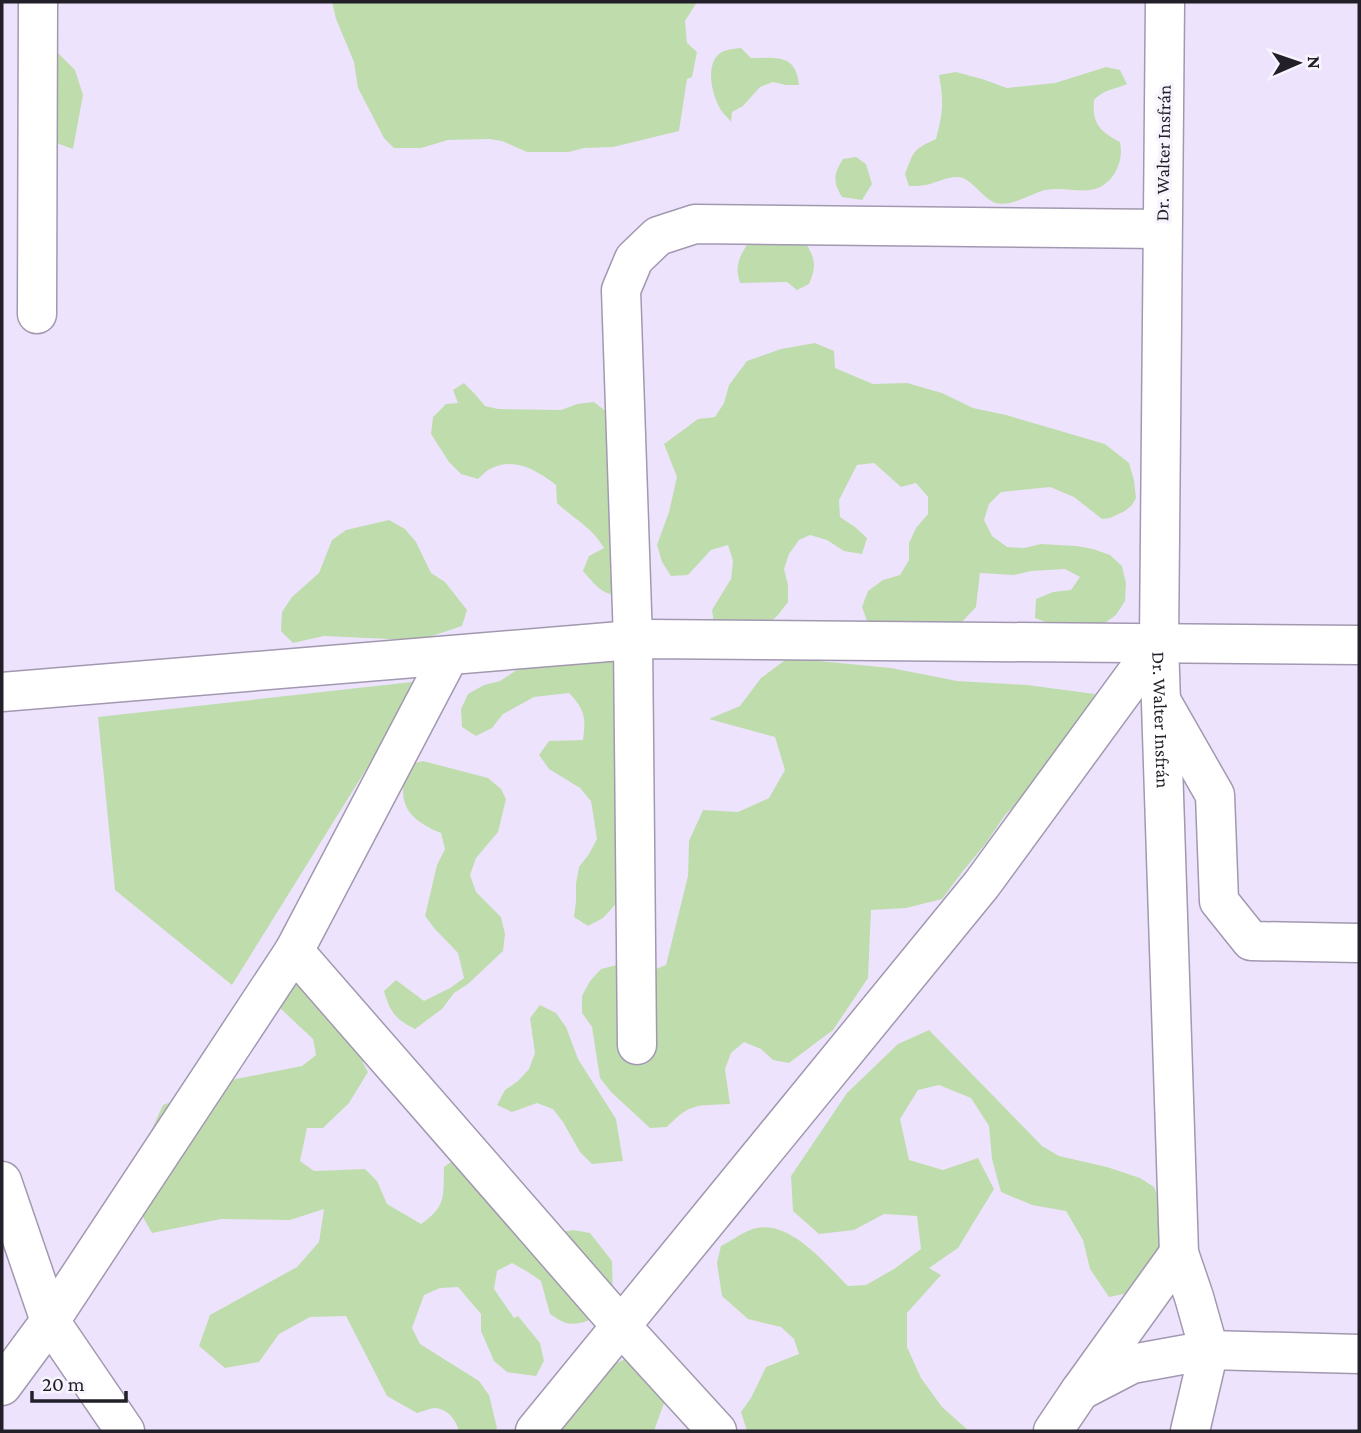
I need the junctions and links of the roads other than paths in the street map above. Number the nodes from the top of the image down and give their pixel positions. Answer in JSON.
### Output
{"nodes":[{"id":1,"x":38,"y":2,"type":"edge"},
{"id":2,"x":1165,"y":2,"type":"edge"},
{"id":3,"x":1162,"y":229,"type":"junction"},
{"id":4,"x":37,"y":314,"type":"dead end"},
{"id":5,"x":633,"y":640,"type":"junction"},
{"id":6,"x":1159,"y":642,"type":"junction"},
{"id":7,"x":1359,"y":645,"type":"edge"},
{"id":8,"x":449,"y":656,"type":"junction"},
{"id":9,"x":2,"y":692,"type":"edge"},
{"id":10,"x":1161,"y":699,"type":"junction"},
{"id":11,"x":1359,"y":943,"type":"edge"},
{"id":12,"x":294,"y":951,"type":"junction"},
{"id":13,"x":637,"y":1045,"type":"dead end"},
{"id":14,"x":2,"y":1181,"type":"edge"},
{"id":15,"x":1179,"y":1253,"type":"junction"},
{"id":16,"x":50,"y":1321,"type":"junction"},
{"id":17,"x":621,"y":1326,"type":"junction"},
{"id":18,"x":1209,"y":1350,"type":"junction"},
{"id":19,"x":1359,"y":1354,"type":"edge"},
{"id":20,"x":2,"y":1386,"type":"edge"},
{"id":21,"x":1080,"y":1391,"type":"junction"},
{"id":22,"x":125,"y":1431,"type":"edge"},
{"id":23,"x":535,"y":1431,"type":"edge"},
{"id":24,"x":717,"y":1431,"type":"edge"},
{"id":25,"x":1053,"y":1431,"type":"edge"},
{"id":26,"x":1190,"y":1431,"type":"edge"}],
"edges":[{"from":1,"to":4,"type":"street"},
{"from":2,"to":3,"type":"street","name":"Dr. Walter Insfrán"},
{"from":3,"to":5,"type":"street"},
{"from":3,"to":6,"type":"street","name":"Dr. Walter Insfrán"},
{"from":5,"to":6,"type":"street"},
{"from":5,"to":8,"type":"street"},
{"from":5,"to":13,"type":"street"},
{"from":6,"to":7,"type":"street"},
{"from":6,"to":10,"type":"street","name":"Dr. Walter Insfrán"},
{"from":6,"to":17,"type":"street"},
{"from":8,"to":9,"type":"street"},
{"from":8,"to":12,"type":"street"},
{"from":10,"to":11,"type":"street"},
{"from":10,"to":15,"type":"street","name":"Dr. Walter Insfrán"},
{"from":12,"to":16,"type":"street"},
{"from":12,"to":17,"type":"street"},
{"from":14,"to":16,"type":"street"},
{"from":15,"to":18,"type":"street","name":"Dr. Walter Insfrán"},
{"from":15,"to":21,"type":"street"},
{"from":16,"to":20,"type":"street"},
{"from":16,"to":22,"type":"street"},
{"from":17,"to":23,"type":"street"},
{"from":17,"to":24,"type":"street"},
{"from":18,"to":19,"type":"street"},
{"from":18,"to":21,"type":"street"},
{"from":18,"to":26,"type":"street","name":"Dr. Walter Insfrán"},
{"from":21,"to":25,"type":"street"}]}
